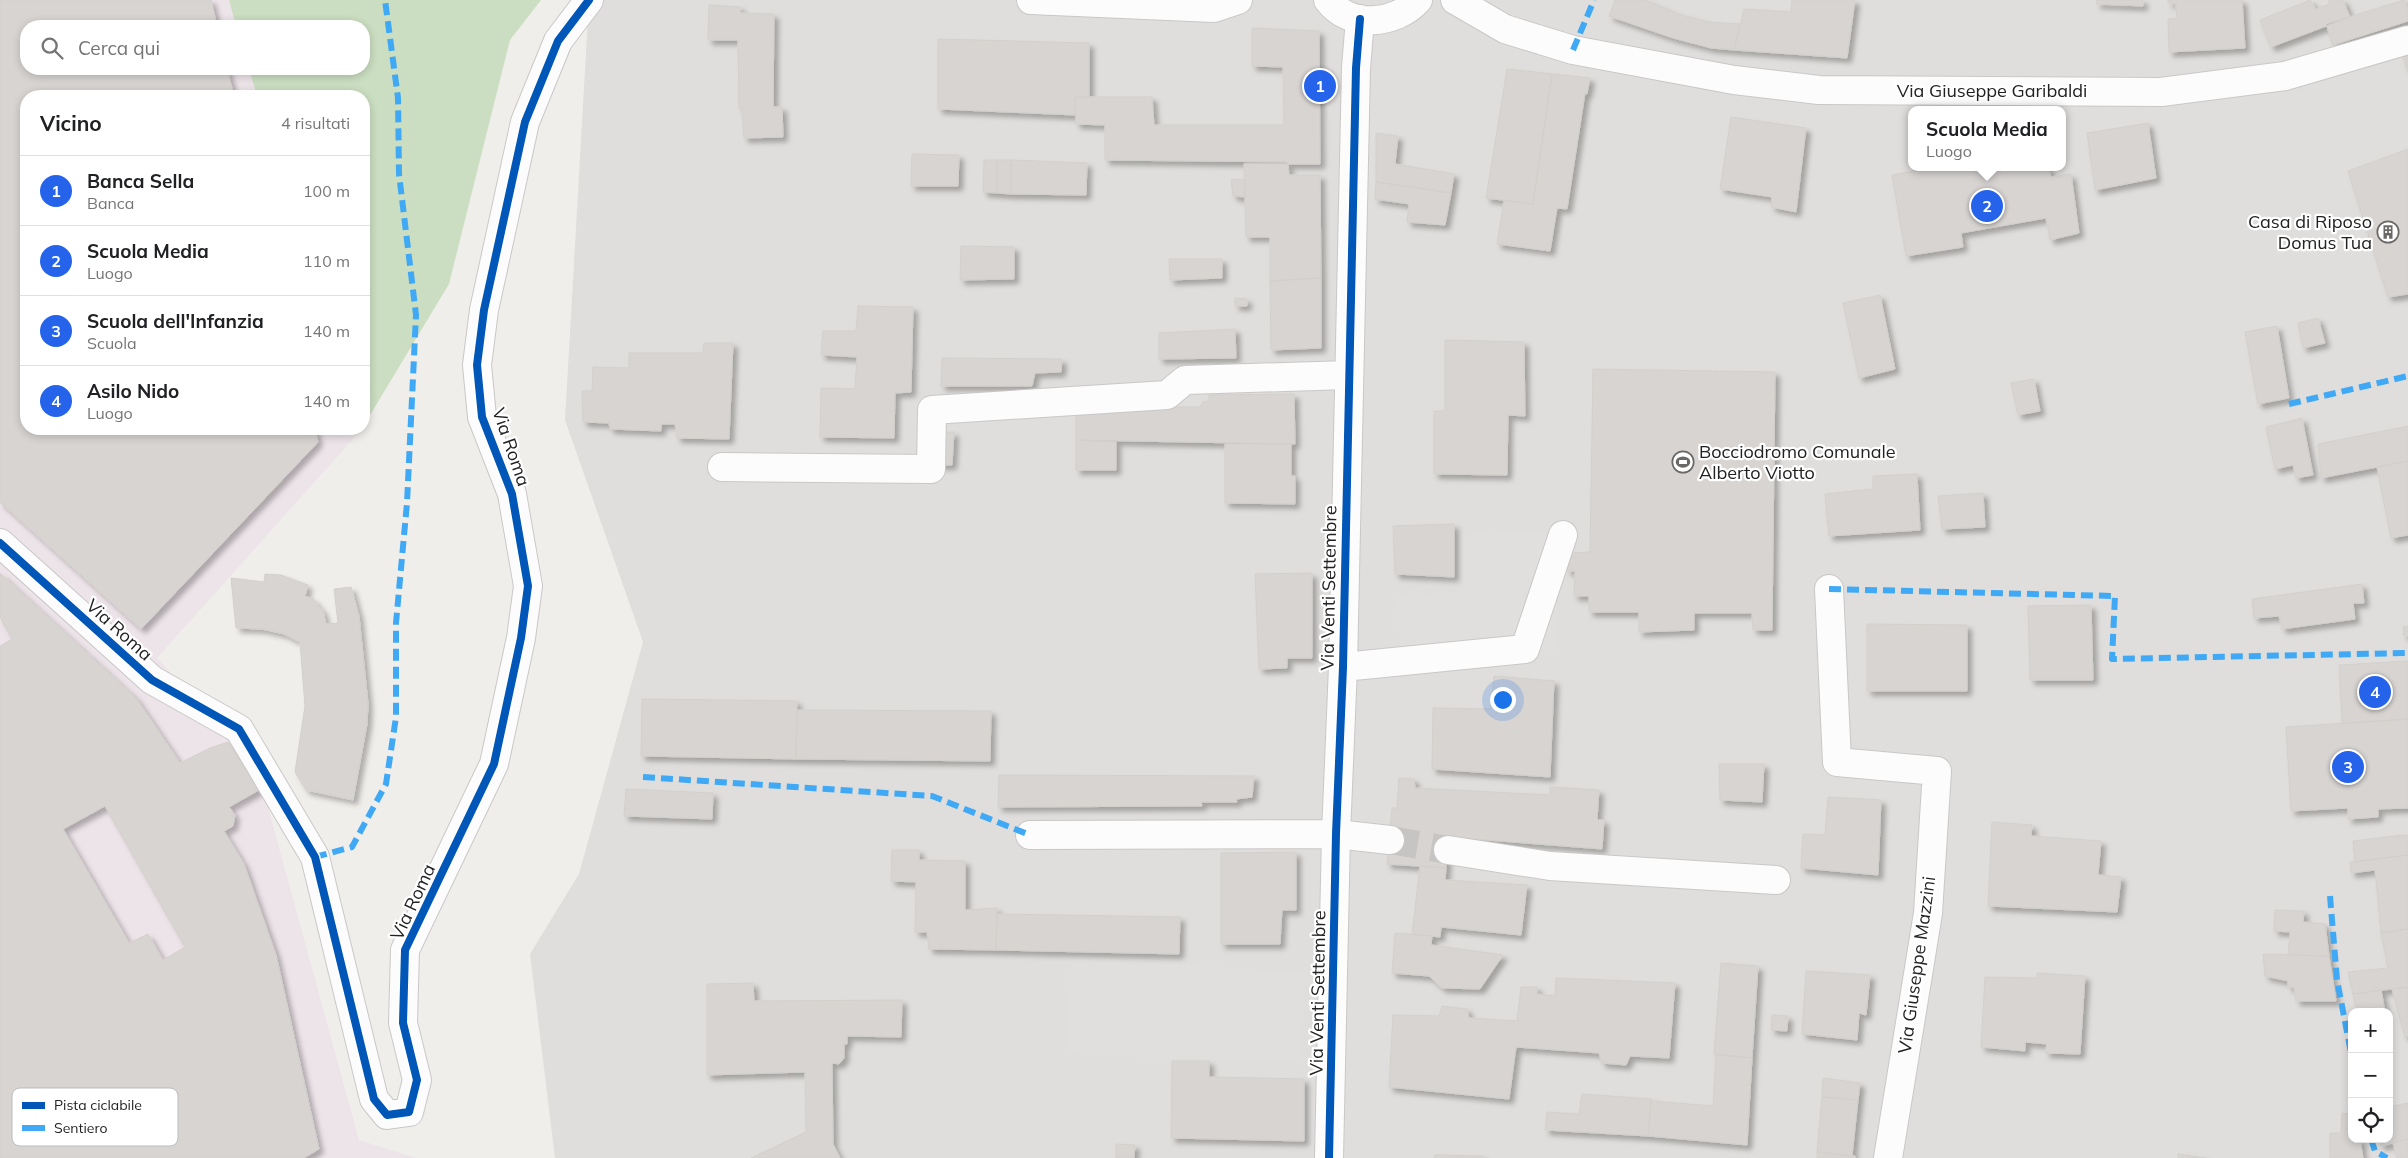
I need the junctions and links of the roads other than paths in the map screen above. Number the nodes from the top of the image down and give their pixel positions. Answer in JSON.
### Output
{"nodes":[{"id":1,"x":589,"y":0,"type":"edge"},
{"id":2,"x":1031,"y":0,"type":"edge"},
{"id":3,"x":1238,"y":0,"type":"edge"},
{"id":4,"x":1328,"y":0,"type":"edge"},
{"id":5,"x":1418,"y":0,"type":"edge"},
{"id":6,"x":1455,"y":0,"type":"edge"},
{"id":7,"x":1360,"y":19,"type":"junction"},
{"id":8,"x":2408,"y":40,"type":"edge"},
{"id":9,"x":1348,"y":375,"type":"junction"},
{"id":10,"x":722,"y":467,"type":"dead end"},
{"id":11,"x":1563,"y":535,"type":"dead end"},
{"id":12,"x":0,"y":543,"type":"edge"},
{"id":13,"x":1829,"y":589,"type":"dead end"},
{"id":14,"x":1343,"y":667,"type":"junction"},
{"id":15,"x":1030,"y":834,"type":"dead end"},
{"id":16,"x":1336,"y":834,"type":"junction"},
{"id":17,"x":1390,"y":840,"type":"tunnel mouth"},
{"id":18,"x":1448,"y":850,"type":"tunnel mouth"},
{"id":19,"x":1776,"y":880,"type":"dead end"},
{"id":20,"x":1329,"y":1158,"type":"edge"},
{"id":21,"x":1888,"y":1158,"type":"edge"}],
"edges":[{"from":1,"to":12,"type":"street","name":"Via Roma"},
{"from":2,"to":3,"type":"street"},
{"from":4,"to":7,"type":"street"},
{"from":5,"to":7,"type":"street"},
{"from":6,"to":8,"type":"street","name":"Via Giuseppe Garibaldi"},
{"from":7,"to":9,"type":"street","name":"Via Venti Settembre"},
{"from":9,"to":10,"type":"street"},
{"from":9,"to":14,"type":"street","name":"Via Venti Settembre"},
{"from":11,"to":14,"type":"street"},
{"from":13,"to":21,"type":"street","name":"Via Giuseppe Mazzini"},
{"from":14,"to":16,"type":"street","name":"Via Venti Settembre"},
{"from":15,"to":16,"type":"street"},
{"from":16,"to":17,"type":"street"},
{"from":16,"to":20,"type":"street","name":"Via Venti Settembre"},
{"from":18,"to":19,"type":"street"}]}
